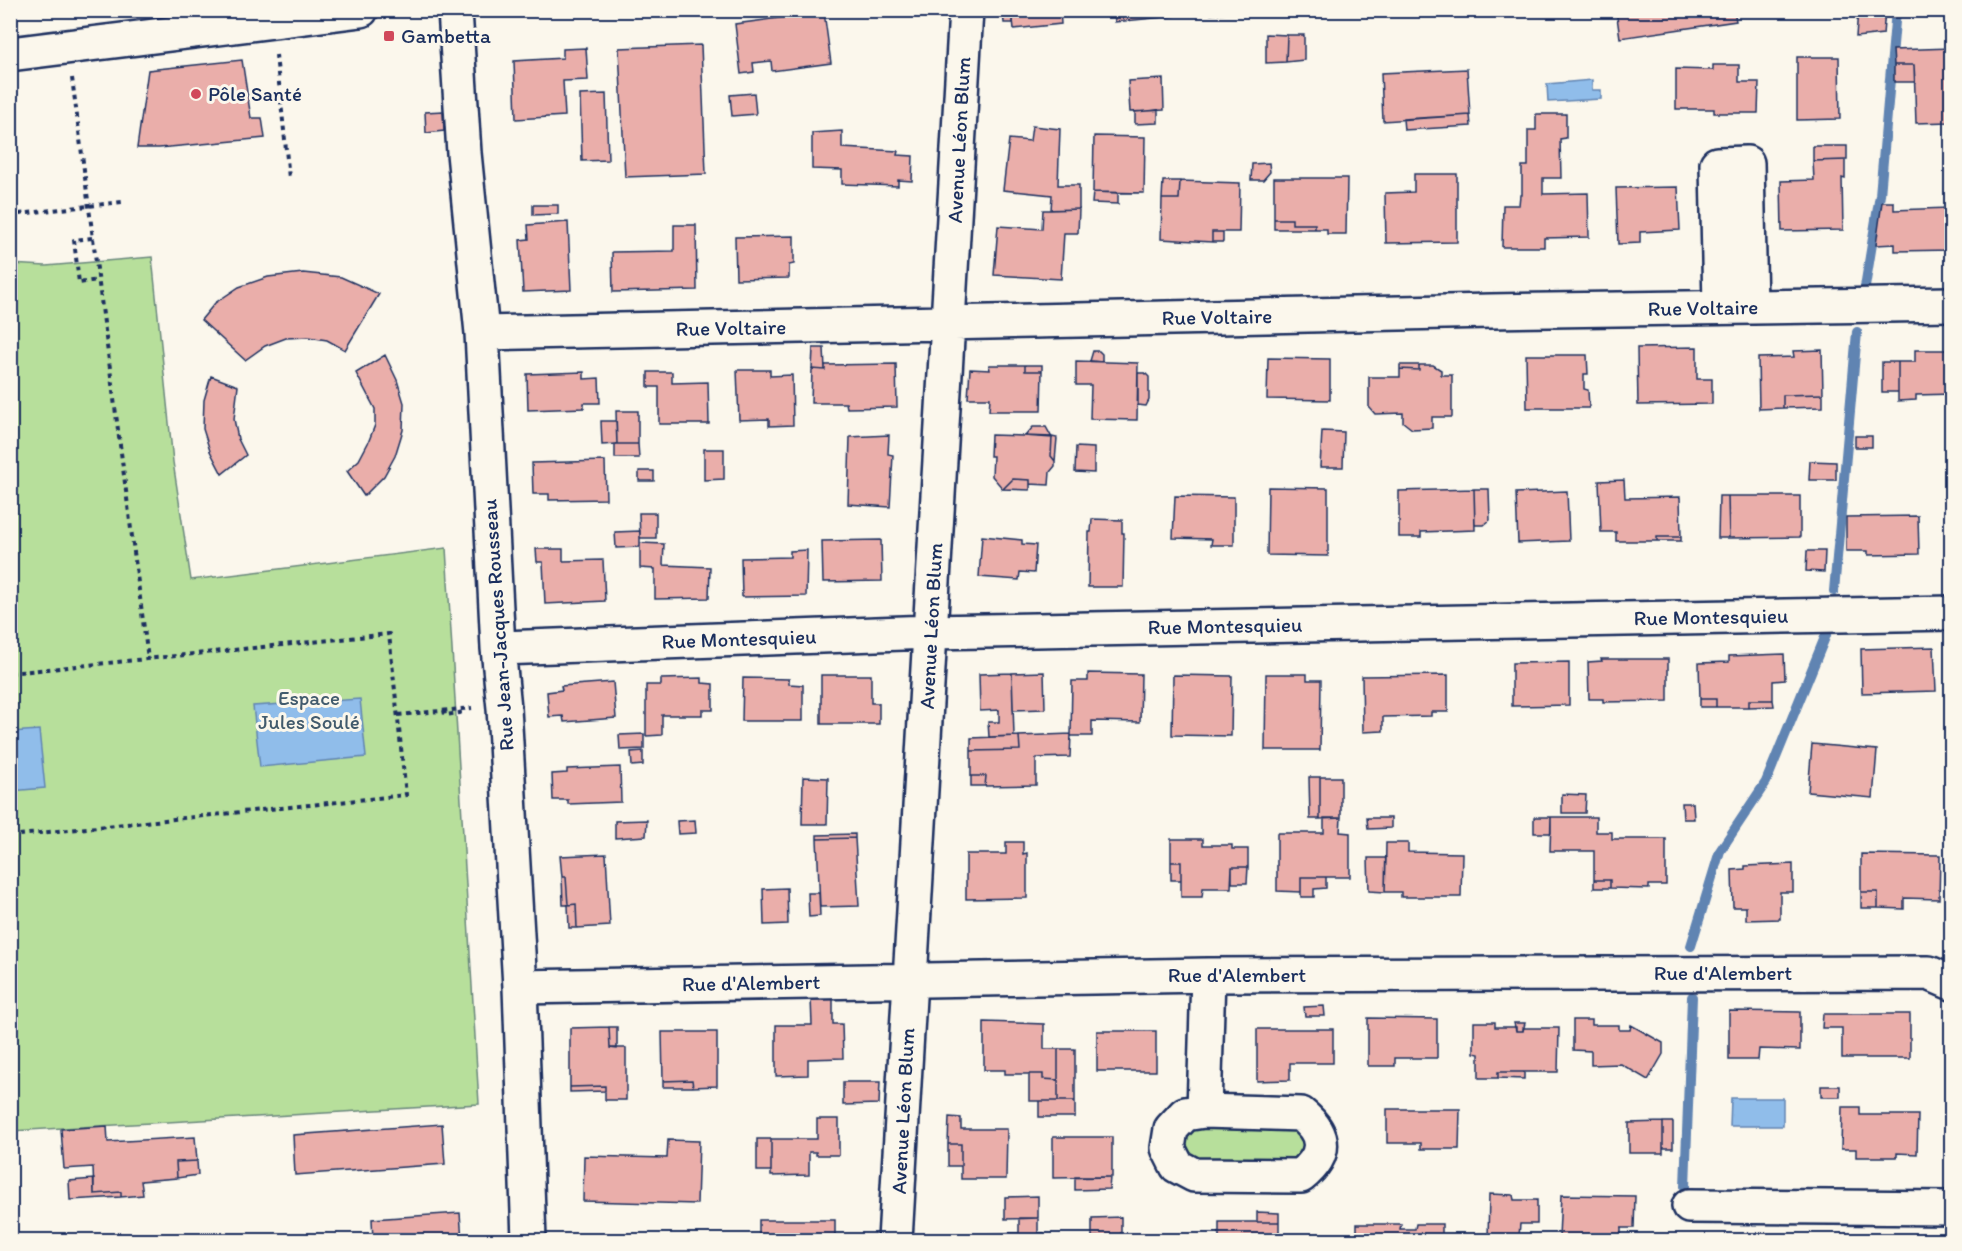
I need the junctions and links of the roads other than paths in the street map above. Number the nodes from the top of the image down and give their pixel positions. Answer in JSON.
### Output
{"nodes":[{"id":1,"x":361,"y":10,"type":"edge"},
{"id":2,"x":455,"y":10,"type":"edge"},
{"id":3,"x":966,"y":10,"type":"edge"},
{"id":4,"x":303,"y":14,"type":"edge"},
{"id":5,"x":10,"y":54,"type":"edge"},
{"id":6,"x":1952,"y":304,"type":"edge"},
{"id":7,"x":949,"y":323,"type":"junction"},
{"id":8,"x":482,"y":333,"type":"junction"},
{"id":9,"x":1952,"y":613,"type":"edge"},
{"id":10,"x":930,"y":632,"type":"junction"},
{"id":11,"x":498,"y":648,"type":"junction"},
{"id":12,"x":1208,"y":975,"type":"junction"},
{"id":13,"x":910,"y":981,"type":"junction"},
{"id":14,"x":1952,"y":983,"type":"edge"},
{"id":15,"x":520,"y":987,"type":"junction"},
{"id":16,"x":1204,"y":1111,"type":"dead end"},
{"id":17,"x":1689,"y":1206,"type":"dead end"},
{"id":18,"x":1952,"y":1208,"type":"edge"},
{"id":19,"x":529,"y":1240,"type":"edge"},
{"id":20,"x":895,"y":1240,"type":"edge"}],
"edges":[{"from":1,"to":4,"type":"street"},
{"from":2,"to":8,"type":"street","name":"Rue Jean-Jacques Rousseau"},
{"from":3,"to":7,"type":"street","name":"Avenue Léon Blum"},
{"from":4,"to":5,"type":"street"},
{"from":6,"to":7,"type":"street","name":"Rue Voltaire"},
{"from":7,"to":8,"type":"street","name":"Rue Voltaire"},
{"from":7,"to":10,"type":"street","name":"Avenue Léon Blum"},
{"from":8,"to":11,"type":"street","name":"Rue Jean-Jacques Rousseau"},
{"from":9,"to":10,"type":"street","name":"Rue Montesquieu"},
{"from":10,"to":11,"type":"street","name":"Rue Montesquieu"},
{"from":10,"to":13,"type":"street","name":"Avenue Léon Blum"},
{"from":11,"to":15,"type":"street","name":"Rue Jean-Jacques Rousseau"},
{"from":12,"to":13,"type":"street","name":"Rue d'Alembert"},
{"from":12,"to":14,"type":"street","name":"Rue d'Alembert"},
{"from":12,"to":16,"type":"street"},
{"from":13,"to":15,"type":"street","name":"Rue d'Alembert"},
{"from":13,"to":20,"type":"street","name":"Avenue Léon Blum"},
{"from":15,"to":19,"type":"street","name":"Rue Jean-Jacques Rousseau"},
{"from":17,"to":18,"type":"street"}]}
